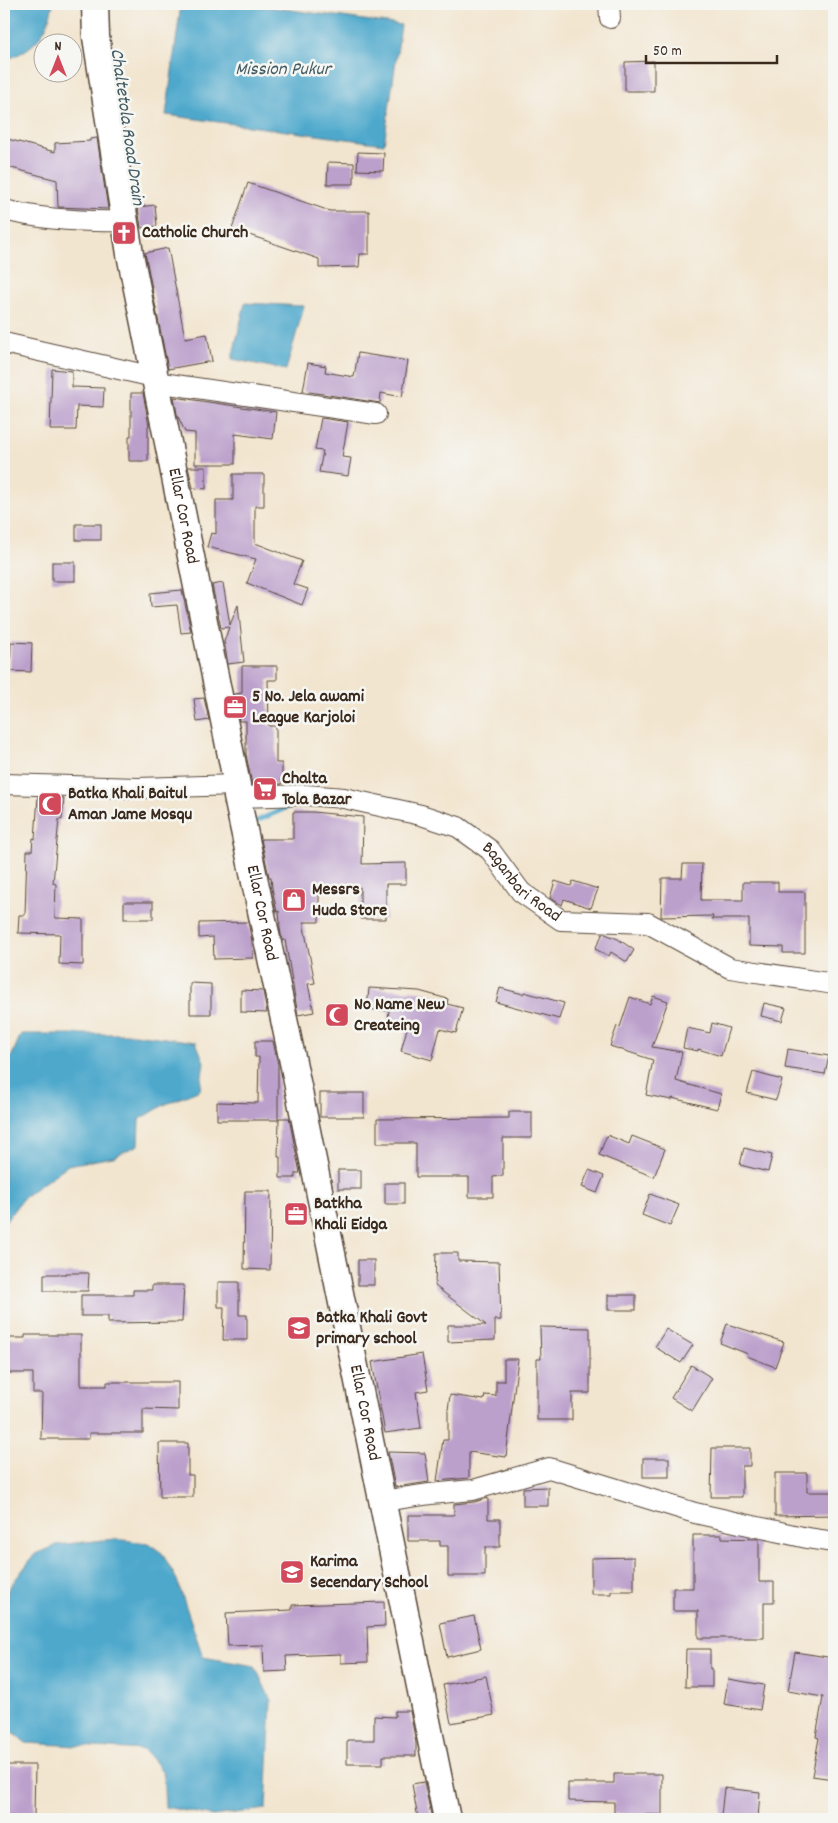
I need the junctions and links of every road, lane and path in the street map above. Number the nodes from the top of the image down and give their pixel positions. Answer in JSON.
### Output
{"nodes":[{"id":1,"x":96,"y":4,"type":"edge"},
{"id":2,"x":4,"y":210,"type":"edge"},
{"id":3,"x":125,"y":221,"type":"junction"},
{"id":4,"x":4,"y":343,"type":"edge"},
{"id":5,"x":155,"y":379,"type":"junction"},
{"id":6,"x":376,"y":414,"type":"dead end"},
{"id":7,"x":4,"y":784,"type":"edge"},
{"id":8,"x":237,"y":791,"type":"junction"},
{"id":9,"x":834,"y":984,"type":"edge"},
{"id":10,"x":382,"y":1501,"type":"junction"},
{"id":11,"x":834,"y":1542,"type":"edge"},
{"id":12,"x":447,"y":1819,"type":"edge"}],
"edges":[{"from":1,"to":3,"type":"main road","name":"Ellar Cor Road"},
{"from":2,"to":3,"type":"street"},
{"from":3,"to":5,"type":"main road","name":"Ellar Cor Road"},
{"from":4,"to":5,"type":"street"},
{"from":5,"to":6,"type":"street"},
{"from":5,"to":8,"type":"main road","name":"Ellar Cor Road"},
{"from":7,"to":8,"type":"street","name":"Baganbari Road"},
{"from":8,"to":9,"type":"street","name":"Baganbari Road"},
{"from":8,"to":10,"type":"main road","name":"Ellar Cor Road"},
{"from":10,"to":11,"type":"street"},
{"from":10,"to":12,"type":"main road","name":"Ellar Cor Road"}]}
